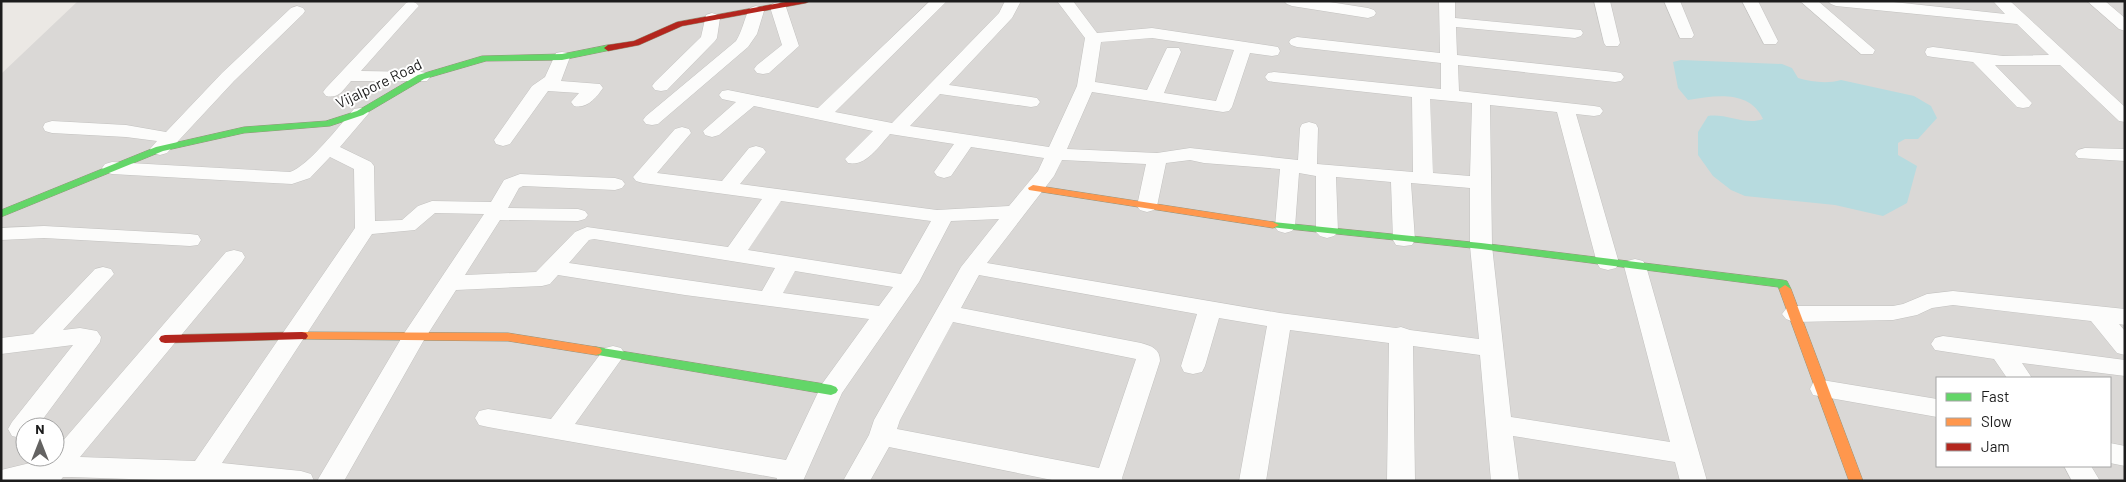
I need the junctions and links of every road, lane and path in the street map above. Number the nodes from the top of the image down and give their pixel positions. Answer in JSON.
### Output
{"nodes":[{"id":1,"x":806,"y":1,"type":"edge"},
{"id":2,"x":939,"y":1,"type":"edge"},
{"id":3,"x":1013,"y":1,"type":"edge"},
{"id":4,"x":1065,"y":1,"type":"edge"},
{"id":5,"x":1292,"y":1,"type":"edge"},
{"id":6,"x":1447,"y":1,"type":"edge"},
{"id":7,"x":1602,"y":1,"type":"edge"},
{"id":8,"x":1672,"y":1,"type":"edge"},
{"id":9,"x":1750,"y":1,"type":"edge"},
{"id":10,"x":1808,"y":1,"type":"edge"},
{"id":11,"x":1836,"y":1,"type":"edge"},
{"id":12,"x":2001,"y":1,"type":"edge"},
{"id":13,"x":2095,"y":1,"type":"edge"},
{"id":14,"x":1876,"y":3,"type":"edge"},
{"id":15,"x":785,"y":4,"type":"edge"},
{"id":16,"x":411,"y":6,"type":"dead end"},
{"id":17,"x":297,"y":11,"type":"dead end"},
{"id":18,"x":756,"y":11,"type":"junction"},
{"id":19,"x":1368,"y":14,"type":"edge"},
{"id":20,"x":712,"y":18,"type":"junction"},
{"id":21,"x":2021,"y":20,"type":"junction"},
{"id":22,"x":1448,"y":22,"type":"junction"},
{"id":23,"x":2123,"y":23,"type":"edge"},
{"id":24,"x":1575,"y":33,"type":"dead end"},
{"id":25,"x":1686,"y":34,"type":"dead end"},
{"id":26,"x":1093,"y":38,"type":"junction"},
{"id":27,"x":1770,"y":41,"type":"dead end"},
{"id":28,"x":1297,"y":42,"type":"dead end"},
{"id":29,"x":1612,"y":43,"type":"dead end"},
{"id":30,"x":1244,"y":46,"type":"junction"},
{"id":31,"x":1867,"y":50,"type":"dead end"},
{"id":32,"x":1272,"y":51,"type":"dead end"},
{"id":33,"x":1173,"y":52,"type":"dead end"},
{"id":34,"x":1932,"y":52,"type":"dead end"},
{"id":35,"x":562,"y":57,"type":"junction"},
{"id":36,"x":1449,"y":59,"type":"junction"},
{"id":37,"x":1979,"y":59,"type":"junction"},
{"id":38,"x":2064,"y":60,"type":"junction"},
{"id":39,"x":763,"y":69,"type":"dead end"},
{"id":40,"x":346,"y":76,"type":"junction"},
{"id":41,"x":421,"y":77,"type":"junction"},
{"id":42,"x":1274,"y":77,"type":"dead end"},
{"id":43,"x":1615,"y":77,"type":"dead end"},
{"id":44,"x":544,"y":86,"type":"junction"},
{"id":45,"x":661,"y":86,"type":"dead end"},
{"id":46,"x":1086,"y":86,"type":"junction"},
{"id":47,"x":937,"y":88,"type":"junction"},
{"id":48,"x":332,"y":92,"type":"dead end"},
{"id":49,"x":1421,"y":92,"type":"junction"},
{"id":50,"x":728,"y":95,"type":"dead end"},
{"id":51,"x":1450,"y":95,"type":"junction"},
{"id":52,"x":1153,"y":97,"type":"junction"},
{"id":53,"x":751,"y":99,"type":"junction"},
{"id":54,"x":1481,"y":100,"type":"junction"},
{"id":55,"x":580,"y":102,"type":"dead end"},
{"id":56,"x":1030,"y":102,"type":"dead end"},
{"id":57,"x":2023,"y":103,"type":"dead end"},
{"id":58,"x":1565,"y":108,"type":"junction"},
{"id":59,"x":1594,"y":111,"type":"dead end"},
{"id":60,"x":360,"y":113,"type":"junction"},
{"id":61,"x":822,"y":115,"type":"junction"},
{"id":62,"x":2125,"y":117,"type":"edge"},
{"id":63,"x":652,"y":120,"type":"dead end"},
{"id":64,"x":52,"y":126,"type":"dead end"},
{"id":65,"x":1309,"y":128,"type":"dead end"},
{"id":66,"x":891,"y":129,"type":"junction"},
{"id":67,"x":712,"y":131,"type":"dead end"},
{"id":68,"x":682,"y":133,"type":"dead end"},
{"id":69,"x":503,"y":140,"type":"dead end"},
{"id":70,"x":966,"y":140,"type":"junction"},
{"id":71,"x":165,"y":144,"type":"junction"},
{"id":72,"x":328,"y":149,"type":"junction"},
{"id":73,"x":756,"y":152,"type":"dead end"},
{"id":74,"x":1055,"y":154,"type":"junction"},
{"id":75,"x":2085,"y":154,"type":"dead end"},
{"id":76,"x":2125,"y":155,"type":"edge"},
{"id":77,"x":856,"y":159,"type":"dead end"},
{"id":78,"x":1157,"y":159,"type":"junction"},
{"id":79,"x":112,"y":168,"type":"junction"},
{"id":80,"x":1308,"y":168,"type":"junction"},
{"id":81,"x":944,"y":172,"type":"dead end"},
{"id":82,"x":1401,"y":176,"type":"junction"},
{"id":83,"x":1423,"y":178,"type":"junction"},
{"id":84,"x":1480,"y":183,"type":"junction"},
{"id":85,"x":615,"y":184,"type":"dead end"},
{"id":86,"x":1034,"y":188,"type":"junction"},
{"id":87,"x":726,"y":189,"type":"junction"},
{"id":88,"x":775,"y":195,"type":"junction"},
{"id":89,"x":1147,"y":206,"type":"junction"},
{"id":90,"x":495,"y":211,"type":"junction"},
{"id":91,"x":1014,"y":212,"type":"junction"},
{"id":92,"x":1,"y":214,"type":"edge"},
{"id":93,"x":578,"y":215,"type":"dead end"},
{"id":94,"x":944,"y":216,"type":"junction"},
{"id":95,"x":1285,"y":227,"type":"junction"},
{"id":96,"x":364,"y":228,"type":"junction"},
{"id":97,"x":1327,"y":232,"type":"junction"},
{"id":98,"x":1,"y":234,"type":"edge"},
{"id":99,"x":190,"y":240,"type":"dead end"},
{"id":100,"x":1404,"y":240,"type":"junction"},
{"id":101,"x":1481,"y":246,"type":"junction"},
{"id":102,"x":734,"y":255,"type":"junction"},
{"id":103,"x":234,"y":257,"type":"dead end"},
{"id":104,"x":789,"y":263,"type":"junction"},
{"id":105,"x":1608,"y":263,"type":"junction"},
{"id":106,"x":1635,"y":266,"type":"junction"},
{"id":107,"x":553,"y":267,"type":"junction"},
{"id":108,"x":972,"y":267,"type":"junction"},
{"id":109,"x":103,"y":274,"type":"dead end"},
{"id":110,"x":908,"y":282,"type":"junction"},
{"id":111,"x":449,"y":284,"type":"junction"},
{"id":112,"x":768,"y":300,"type":"junction"},
{"id":113,"x":1210,"y":308,"type":"junction"},
{"id":114,"x":946,"y":313,"type":"junction"},
{"id":115,"x":885,"y":314,"type":"junction"},
{"id":116,"x":1794,"y":314,"type":"junction"},
{"id":117,"x":2098,"y":314,"type":"junction"},
{"id":118,"x":2125,"y":317,"type":"edge"},
{"id":119,"x":1280,"y":321,"type":"junction"},
{"id":120,"x":1401,"y":335,"type":"junction"},
{"id":121,"x":293,"y":336,"type":"junction"},
{"id":122,"x":413,"y":338,"type":"junction"},
{"id":123,"x":164,"y":339,"type":"junction"},
{"id":124,"x":40,"y":341,"type":"junction"},
{"id":125,"x":1943,"y":344,"type":"dead end"},
{"id":126,"x":1,"y":346,"type":"edge"},
{"id":127,"x":2125,"y":347,"type":"edge"},
{"id":128,"x":1492,"y":349,"type":"junction"},
{"id":129,"x":2002,"y":352,"type":"junction"},
{"id":130,"x":613,"y":354,"type":"junction"},
{"id":131,"x":1193,"y":366,"type":"dead end"},
{"id":132,"x":2125,"y":368,"type":"edge"},
{"id":133,"x":2019,"y":377,"type":"edge"},
{"id":134,"x":1822,"y":389,"type":"junction"},
{"id":135,"x":832,"y":390,"type":"junction"},
{"id":136,"x":1936,"y":408,"type":"edge"},
{"id":137,"x":30,"y":417,"type":"edge"},
{"id":138,"x":488,"y":418,"type":"dead end"},
{"id":139,"x":1500,"y":425,"type":"junction"},
{"id":140,"x":557,"y":430,"type":"junction"},
{"id":141,"x":882,"y":436,"type":"junction"},
{"id":142,"x":2111,"y":453,"type":"edge"},
{"id":143,"x":1686,"y":454,"type":"junction"},
{"id":144,"x":2125,"y":456,"type":"edge"},
{"id":145,"x":2078,"y":467,"type":"edge"},
{"id":146,"x":202,"y":470,"type":"junction"},
{"id":147,"x":50,"y":474,"type":"edge"},
{"id":148,"x":118,"y":475,"type":"edge"},
{"id":149,"x":791,"y":476,"type":"edge"},
{"id":150,"x":248,"y":478,"type":"edge"},
{"id":151,"x":1,"y":480,"type":"edge"},
{"id":152,"x":301,"y":481,"type":"edge"},
{"id":153,"x":330,"y":481,"type":"edge"},
{"id":154,"x":856,"y":481,"type":"edge"},
{"id":155,"x":1109,"y":481,"type":"edge"},
{"id":156,"x":1252,"y":481,"type":"edge"},
{"id":157,"x":1401,"y":481,"type":"edge"},
{"id":158,"x":1505,"y":481,"type":"edge"},
{"id":159,"x":1694,"y":481,"type":"edge"},
{"id":160,"x":1856,"y":481,"type":"edge"},
{"id":161,"x":2087,"y":481,"type":"edge"}],
"edges":[{"from":1,"to":15,"type":"street","name":"Vijalpore Road"},
{"from":2,"to":61,"type":"street"},
{"from":3,"to":47,"type":"street"},
{"from":4,"to":26,"type":"street"},
{"from":5,"to":19,"type":"street"},
{"from":6,"to":22,"type":"street"},
{"from":7,"to":29,"type":"street"},
{"from":8,"to":25,"type":"street"},
{"from":9,"to":27,"type":"street"},
{"from":10,"to":31,"type":"street"},
{"from":11,"to":14,"type":"street"},
{"from":12,"to":21,"type":"street"},
{"from":13,"to":23,"type":"street"},
{"from":14,"to":21,"type":"street"},
{"from":15,"to":18,"type":"street","name":"Vijalpore Road"},
{"from":15,"to":39,"type":"street"},
{"from":16,"to":40,"type":"street"},
{"from":17,"to":71,"type":"street"},
{"from":18,"to":20,"type":"street","name":"Vijalpore Road"},
{"from":18,"to":63,"type":"street"},
{"from":20,"to":35,"type":"street","name":"Vijalpore Road"},
{"from":20,"to":45,"type":"street"},
{"from":21,"to":38,"type":"street"},
{"from":22,"to":24,"type":"street"},
{"from":22,"to":36,"type":"street"},
{"from":26,"to":30,"type":"street"},
{"from":26,"to":46,"type":"street"},
{"from":28,"to":36,"type":"street"},
{"from":30,"to":32,"type":"street"},
{"from":30,"to":52,"type":"street"},
{"from":33,"to":52,"type":"street"},
{"from":34,"to":37,"type":"street"},
{"from":35,"to":41,"type":"street","name":"Vijalpore Road"},
{"from":35,"to":44,"type":"street"},
{"from":36,"to":43,"type":"street"},
{"from":36,"to":51,"type":"street"},
{"from":37,"to":38,"type":"street"},
{"from":37,"to":57,"type":"street"},
{"from":38,"to":62,"type":"street"},
{"from":40,"to":41,"type":"street"},
{"from":40,"to":48,"type":"street"},
{"from":41,"to":60,"type":"street","name":"Vijalpore Road"},
{"from":42,"to":49,"type":"street"},
{"from":44,"to":55,"type":"street"},
{"from":44,"to":69,"type":"street"},
{"from":46,"to":52,"type":"street"},
{"from":46,"to":74,"type":"street"},
{"from":47,"to":56,"type":"street"},
{"from":47,"to":66,"type":"street"},
{"from":49,"to":51,"type":"street"},
{"from":49,"to":83,"type":"street"},
{"from":50,"to":53,"type":"street"},
{"from":51,"to":54,"type":"street"},
{"from":53,"to":61,"type":"street"},
{"from":53,"to":67,"type":"street"},
{"from":54,"to":58,"type":"street"},
{"from":54,"to":84,"type":"street"},
{"from":58,"to":59,"type":"street"},
{"from":58,"to":105,"type":"street"},
{"from":60,"to":71,"type":"street","name":"Vijalpore Road"},
{"from":60,"to":72,"type":"street"},
{"from":61,"to":66,"type":"street"},
{"from":64,"to":71,"type":"street"},
{"from":65,"to":80,"type":"street"},
{"from":66,"to":70,"type":"street"},
{"from":66,"to":77,"type":"street"},
{"from":68,"to":87,"type":"street"},
{"from":70,"to":74,"type":"street"},
{"from":70,"to":81,"type":"street"},
{"from":71,"to":79,"type":"street","name":"Vijalpore Road"},
{"from":72,"to":79,"type":"street"},
{"from":72,"to":96,"type":"street"},
{"from":73,"to":87,"type":"street"},
{"from":74,"to":78,"type":"street"},
{"from":74,"to":86,"type":"street"},
{"from":75,"to":76,"type":"street"},
{"from":78,"to":80,"type":"street"},
{"from":78,"to":89,"type":"street"},
{"from":79,"to":92,"type":"street","name":"Vijalpore Road"},
{"from":80,"to":82,"type":"street"},
{"from":80,"to":95,"type":"street"},
{"from":80,"to":97,"type":"street"},
{"from":82,"to":83,"type":"street"},
{"from":82,"to":100,"type":"street"},
{"from":83,"to":84,"type":"street"},
{"from":84,"to":101,"type":"street"},
{"from":85,"to":90,"type":"street"},
{"from":86,"to":89,"type":"street"},
{"from":86,"to":91,"type":"street"},
{"from":87,"to":88,"type":"street"},
{"from":88,"to":94,"type":"street"},
{"from":88,"to":102,"type":"street"},
{"from":89,"to":95,"type":"street"},
{"from":90,"to":93,"type":"street"},
{"from":90,"to":96,"type":"street"},
{"from":90,"to":111,"type":"street"},
{"from":91,"to":94,"type":"street"},
{"from":91,"to":108,"type":"street"},
{"from":94,"to":110,"type":"street"},
{"from":95,"to":97,"type":"street"},
{"from":96,"to":121,"type":"street"},
{"from":97,"to":100,"type":"street"},
{"from":98,"to":99,"type":"street"},
{"from":100,"to":101,"type":"street"},
{"from":101,"to":105,"type":"street"},
{"from":101,"to":128,"type":"street"},
{"from":102,"to":104,"type":"street"},
{"from":102,"to":107,"type":"street"},
{"from":103,"to":123,"type":"street"},
{"from":104,"to":110,"type":"street"},
{"from":104,"to":112,"type":"street"},
{"from":105,"to":106,"type":"street"},
{"from":106,"to":116,"type":"street"},
{"from":106,"to":143,"type":"street"},
{"from":107,"to":111,"type":"street"},
{"from":107,"to":112,"type":"street"},
{"from":108,"to":113,"type":"street"},
{"from":108,"to":114,"type":"street"},
{"from":109,"to":124,"type":"street"},
{"from":110,"to":115,"type":"street"},
{"from":111,"to":122,"type":"street"},
{"from":112,"to":115,"type":"street"},
{"from":113,"to":119,"type":"street"},
{"from":113,"to":131,"type":"street"},
{"from":114,"to":141,"type":"street"},
{"from":114,"to":155,"type":"street"},
{"from":115,"to":135,"type":"street"},
{"from":116,"to":117,"type":"street"},
{"from":116,"to":134,"type":"street"},
{"from":117,"to":118,"type":"street"},
{"from":117,"to":127,"type":"street"},
{"from":119,"to":120,"type":"street"},
{"from":119,"to":156,"type":"street"},
{"from":120,"to":128,"type":"street"},
{"from":120,"to":157,"type":"street"},
{"from":121,"to":122,"type":"street"},
{"from":121,"to":123,"type":"street"},
{"from":121,"to":146,"type":"street"},
{"from":122,"to":130,"type":"street"},
{"from":122,"to":153,"type":"street"},
{"from":123,"to":147,"type":"street"},
{"from":124,"to":126,"type":"street"},
{"from":124,"to":137,"type":"street"},
{"from":125,"to":129,"type":"street"},
{"from":128,"to":139,"type":"street"},
{"from":129,"to":132,"type":"street"},
{"from":129,"to":133,"type":"street"},
{"from":130,"to":135,"type":"street"},
{"from":130,"to":140,"type":"street"},
{"from":134,"to":136,"type":"street"},
{"from":134,"to":160,"type":"street"},
{"from":135,"to":149,"type":"street"},
{"from":138,"to":140,"type":"street"},
{"from":139,"to":143,"type":"street"},
{"from":139,"to":158,"type":"street"},
{"from":140,"to":149,"type":"street"},
{"from":141,"to":154,"type":"street"},
{"from":141,"to":155,"type":"street"},
{"from":142,"to":144,"type":"street"},
{"from":143,"to":159,"type":"street"},
{"from":145,"to":161,"type":"street"},
{"from":146,"to":148,"type":"street"},
{"from":146,"to":150,"type":"street"},
{"from":147,"to":148,"type":"street"},
{"from":147,"to":151,"type":"street"},
{"from":150,"to":152,"type":"street"}]}
